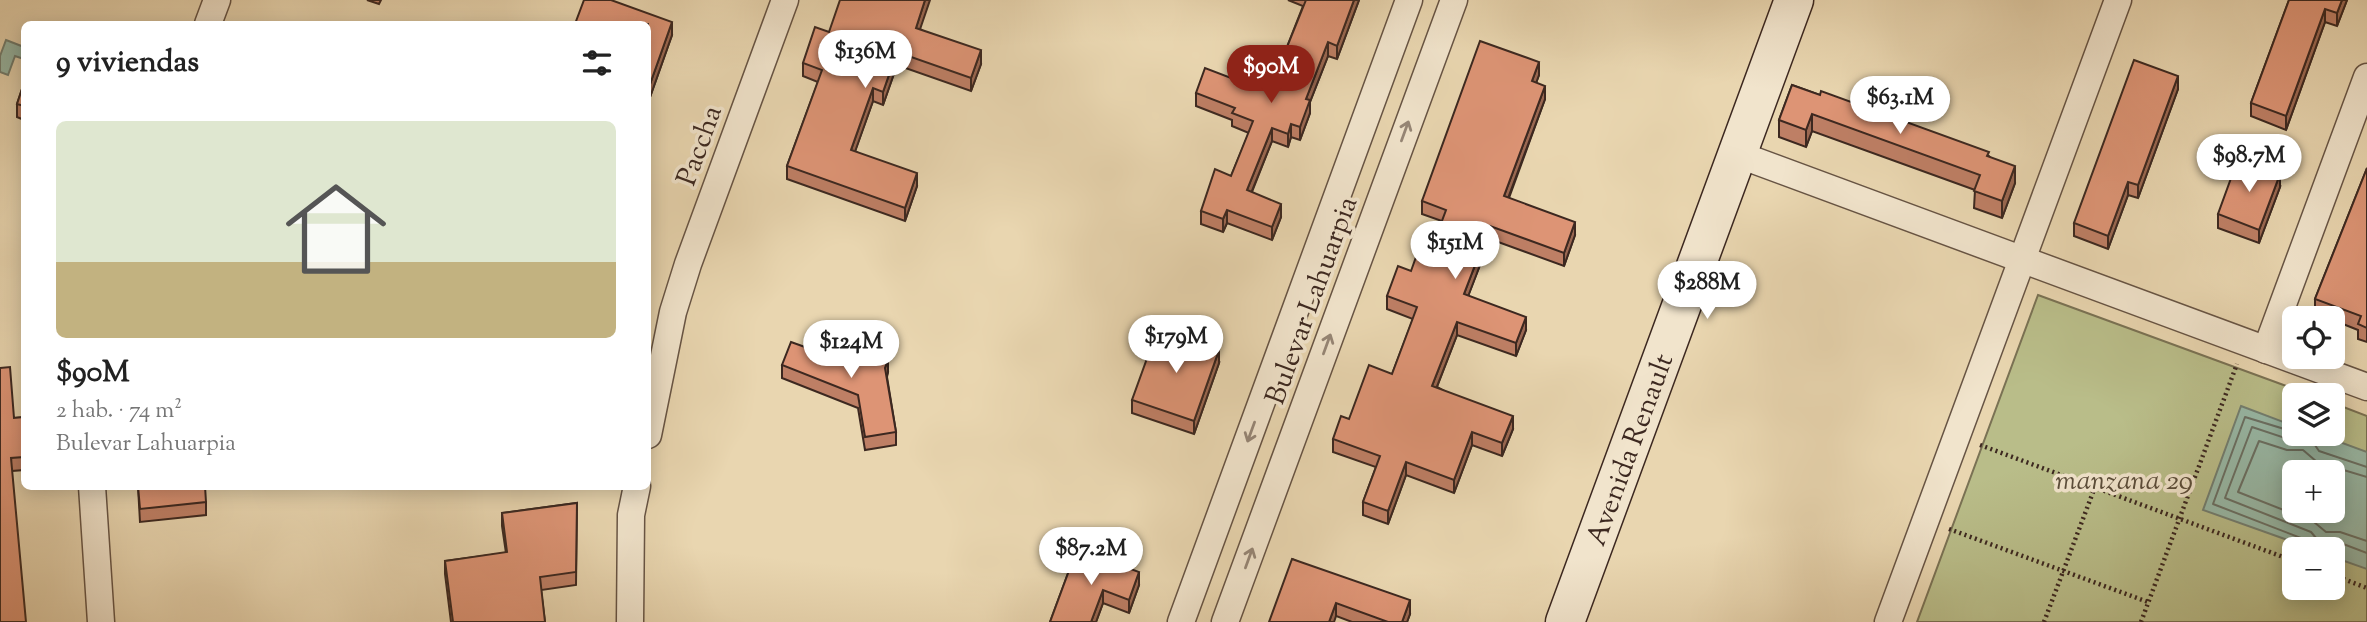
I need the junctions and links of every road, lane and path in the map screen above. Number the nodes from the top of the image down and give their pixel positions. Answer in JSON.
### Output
{"nodes":[{"id":1,"x":217,"y":0,"type":"edge"},
{"id":2,"x":785,"y":0,"type":"edge"},
{"id":3,"x":1409,"y":0,"type":"edge"},
{"id":4,"x":1454,"y":0,"type":"edge"},
{"id":5,"x":1794,"y":0,"type":"edge"},
{"id":6,"x":2118,"y":0,"type":"edge"},
{"id":7,"x":209,"y":21,"type":"edge"},
{"id":8,"x":2367,"y":76,"type":"edge"},
{"id":9,"x":1737,"y":154,"type":"junction"},
{"id":10,"x":2022,"y":259,"type":"junction"},
{"id":11,"x":2255,"y":346,"type":"junction"},
{"id":12,"x":2367,"y":387,"type":"edge"},
{"id":13,"x":651,"y":420,"type":"edge"},
{"id":14,"x":1956,"y":436,"type":"junction"},
{"id":15,"x":2095,"y":487,"type":"junction"},
{"id":16,"x":92,"y":490,"type":"edge"},
{"id":17,"x":636,"y":490,"type":"edge"},
{"id":18,"x":2179,"y":518,"type":"junction"},
{"id":19,"x":1926,"y":520,"type":"junction"},
{"id":20,"x":2282,"y":557,"type":"edge"},
{"id":21,"x":2064,"y":570,"type":"junction"},
{"id":22,"x":2345,"y":580,"type":"edge"},
{"id":23,"x":2367,"y":588,"type":"edge"},
{"id":24,"x":2148,"y":602,"type":"junction"},
{"id":25,"x":101,"y":622,"type":"edge"},
{"id":26,"x":630,"y":622,"type":"edge"},
{"id":27,"x":1181,"y":622,"type":"edge"},
{"id":28,"x":1225,"y":622,"type":"edge"},
{"id":29,"x":1565,"y":622,"type":"edge"},
{"id":30,"x":1888,"y":622,"type":"edge"},
{"id":31,"x":2045,"y":622,"type":"edge"},
{"id":32,"x":2141,"y":622,"type":"edge"}],
"edges":[{"from":1,"to":7,"type":"street"},
{"from":2,"to":13,"type":"street","name":"Paccha"},
{"from":3,"to":27,"type":"street","one_way":true},
{"from":28,"to":4,"type":"street","name":"Bulevar Lahuarpia","one_way":true},
{"from":5,"to":9,"type":"street","name":"Avenida Renault"},
{"from":6,"to":10,"type":"street"},
{"from":8,"to":11,"type":"street"},
{"from":9,"to":10,"type":"street"},
{"from":9,"to":29,"type":"street","name":"Avenida Renault"},
{"from":10,"to":11,"type":"street"},
{"from":10,"to":14,"type":"street"},
{"from":11,"to":12,"type":"street"},
{"from":11,"to":18,"type":"path"},
{"from":14,"to":15,"type":"path"},
{"from":14,"to":19,"type":"street"},
{"from":15,"to":18,"type":"path"},
{"from":15,"to":21,"type":"path"},
{"from":16,"to":25,"type":"street"},
{"from":17,"to":26,"type":"street"},
{"from":18,"to":20,"type":"path"},
{"from":18,"to":24,"type":"path"},
{"from":19,"to":21,"type":"path"},
{"from":19,"to":30,"type":"street"},
{"from":21,"to":24,"type":"path"},
{"from":21,"to":31,"type":"path"},
{"from":22,"to":23,"type":"path"},
{"from":24,"to":32,"type":"path"}]}
